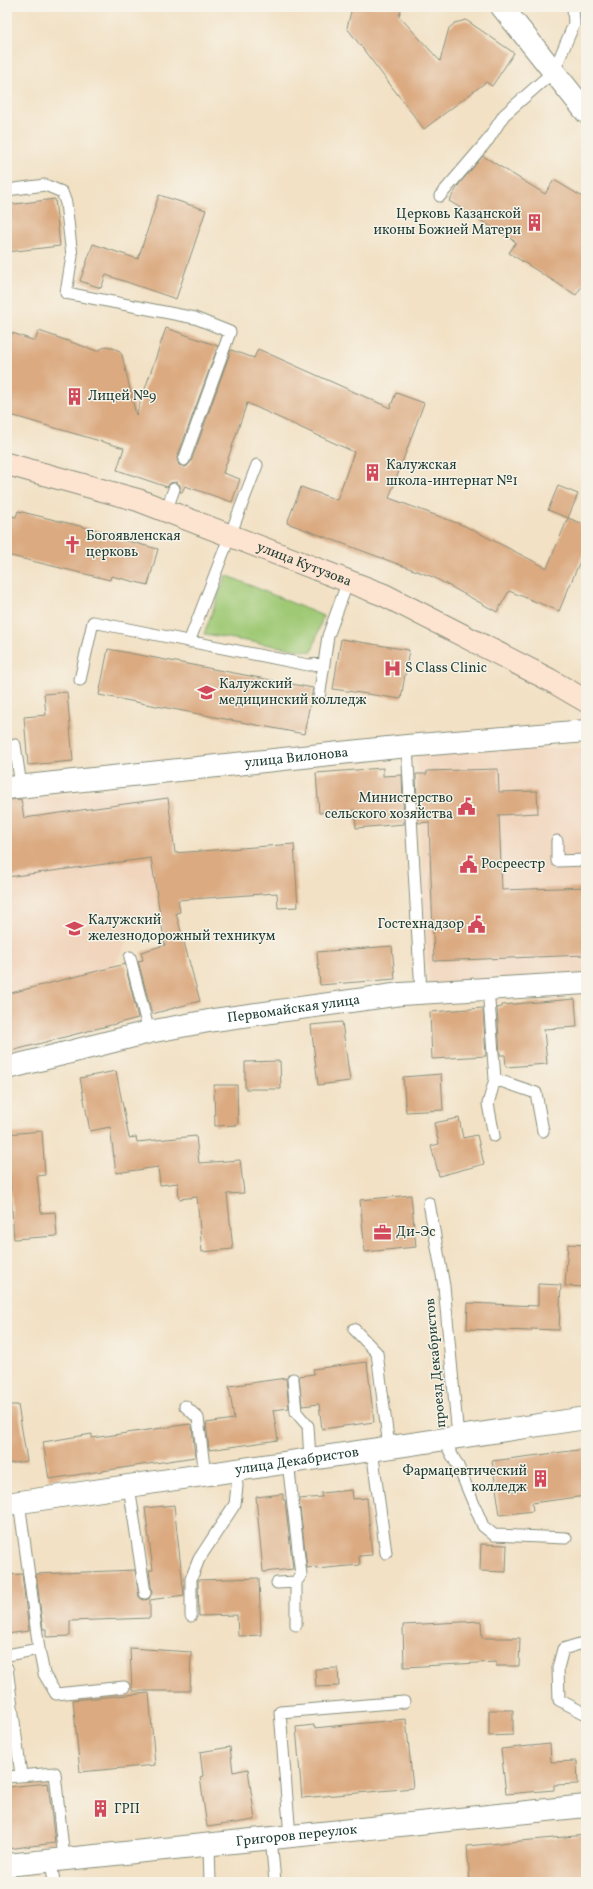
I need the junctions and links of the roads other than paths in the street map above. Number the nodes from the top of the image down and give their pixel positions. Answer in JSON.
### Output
{"nodes":[{"id":1,"x":502,"y":7,"type":"edge"},
{"id":2,"x":573,"y":7,"type":"edge"},
{"id":3,"x":554,"y":71,"type":"junction"},
{"id":4,"x":586,"y":112,"type":"edge"},
{"id":5,"x":7,"y":190,"type":"edge"},
{"id":6,"x":440,"y":196,"type":"dead end"},
{"id":7,"x":184,"y":460,"type":"dead end"},
{"id":8,"x":7,"y":464,"type":"edge"},
{"id":9,"x":257,"y":466,"type":"dead end"},
{"id":10,"x":174,"y":489,"type":"dead end"},
{"id":11,"x":166,"y":511,"type":"junction"},
{"id":12,"x":230,"y":536,"type":"junction"},
{"id":13,"x":348,"y":581,"type":"junction"},
{"id":14,"x":189,"y":642,"type":"junction"},
{"id":15,"x":324,"y":664,"type":"junction"},
{"id":16,"x":80,"y":680,"type":"dead end"},
{"id":17,"x":320,"y":698,"type":"dead end"},
{"id":18,"x":586,"y":701,"type":"edge"},
{"id":19,"x":586,"y":731,"type":"edge"},
{"id":20,"x":15,"y":745,"type":"dead end"},
{"id":21,"x":407,"y":746,"type":"junction"},
{"id":22,"x":14,"y":787,"type":"edge"},
{"id":23,"x":557,"y":841,"type":"dead end"},
{"id":24,"x":586,"y":860,"type":"edge"},
{"id":25,"x":130,"y":957,"type":"dead end"},
{"id":26,"x":586,"y":984,"type":"edge"},
{"id":27,"x":488,"y":988,"type":"junction"},
{"id":28,"x":420,"y":992,"type":"junction"},
{"id":29,"x":149,"y":1032,"type":"junction"},
{"id":30,"x":7,"y":1068,"type":"edge"},
{"id":31,"x":495,"y":1078,"type":"junction"},
{"id":32,"x":543,"y":1131,"type":"dead end"},
{"id":33,"x":494,"y":1136,"type":"dead end"},
{"id":34,"x":429,"y":1203,"type":"dead end"},
{"id":35,"x":354,"y":1329,"type":"dead end"},
{"id":36,"x":292,"y":1379,"type":"dead end"},
{"id":37,"x":185,"y":1406,"type":"dead end"},
{"id":38,"x":586,"y":1418,"type":"edge"},
{"id":39,"x":450,"y":1438,"type":"junction"},
{"id":40,"x":381,"y":1448,"type":"junction"},
{"id":41,"x":310,"y":1459,"type":"junction"},
{"id":42,"x":288,"y":1462,"type":"junction"},
{"id":43,"x":235,"y":1470,"type":"junction"},
{"id":44,"x":205,"y":1474,"type":"junction"},
{"id":45,"x":129,"y":1486,"type":"junction"},
{"id":46,"x":13,"y":1503,"type":"edge"},
{"id":47,"x":566,"y":1538,"type":"dead end"},
{"id":48,"x":386,"y":1553,"type":"dead end"},
{"id":49,"x":296,"y":1582,"type":"junction"},
{"id":50,"x":276,"y":1583,"type":"dead end"},
{"id":51,"x":145,"y":1593,"type":"dead end"},
{"id":52,"x":191,"y":1616,"type":"dead end"},
{"id":53,"x":296,"y":1625,"type":"dead end"},
{"id":54,"x":586,"y":1642,"type":"edge"},
{"id":55,"x":39,"y":1649,"type":"junction"},
{"id":56,"x":7,"y":1655,"type":"edge"},
{"id":57,"x":7,"y":1668,"type":"edge"},
{"id":58,"x":124,"y":1687,"type":"dead end"},
{"id":59,"x":404,"y":1702,"type":"dead end"},
{"id":60,"x":586,"y":1714,"type":"edge"},
{"id":61,"x":22,"y":1776,"type":"junction"},
{"id":62,"x":7,"y":1777,"type":"edge"},
{"id":63,"x":586,"y":1806,"type":"edge"},
{"id":64,"x":280,"y":1837,"type":"junction"},
{"id":65,"x":209,"y":1845,"type":"junction"},
{"id":66,"x":57,"y":1860,"type":"junction"},
{"id":67,"x":7,"y":1865,"type":"edge"},
{"id":68,"x":54,"y":1882,"type":"edge"},
{"id":69,"x":210,"y":1882,"type":"edge"},
{"id":70,"x":275,"y":1882,"type":"edge"}],
"edges":[{"from":1,"to":3,"type":"street"},
{"from":2,"to":3,"type":"lane"},
{"from":3,"to":4,"type":"street"},
{"from":3,"to":6,"type":"lane"},
{"from":5,"to":7,"type":"lane"},
{"from":8,"to":11,"type":"main road","name":"улица Кутузова"},
{"from":9,"to":12,"type":"lane"},
{"from":10,"to":11,"type":"lane"},
{"from":11,"to":12,"type":"main road","name":"улица Кутузова"},
{"from":12,"to":13,"type":"main road","name":"улица Кутузова"},
{"from":12,"to":14,"type":"lane"},
{"from":13,"to":15,"type":"lane"},
{"from":13,"to":18,"type":"main road","name":"улица Кутузова"},
{"from":14,"to":15,"type":"lane"},
{"from":14,"to":16,"type":"lane"},
{"from":15,"to":17,"type":"lane"},
{"from":19,"to":21,"type":"street","name":"улица Вилонова"},
{"from":20,"to":22,"type":"lane"},
{"from":21,"to":22,"type":"street","name":"улица Вилонова"},
{"from":21,"to":28,"type":"lane"},
{"from":23,"to":24,"type":"lane"},
{"from":25,"to":29,"type":"lane"},
{"from":26,"to":27,"type":"street","name":"Первомайская улица"},
{"from":27,"to":28,"type":"street","name":"Первомайская улица"},
{"from":27,"to":31,"type":"lane"},
{"from":28,"to":29,"type":"street","name":"Первомайская улица"},
{"from":29,"to":30,"type":"street","name":"Первомайская улица"},
{"from":31,"to":32,"type":"lane"},
{"from":31,"to":33,"type":"lane"},
{"from":34,"to":39,"type":"lane","name":"проезд Декабристов"},
{"from":35,"to":40,"type":"lane"},
{"from":36,"to":41,"type":"lane"},
{"from":37,"to":44,"type":"lane"},
{"from":38,"to":39,"type":"street","name":"улица Декабристов"},
{"from":39,"to":40,"type":"street","name":"улица Декабристов"},
{"from":39,"to":47,"type":"lane"},
{"from":40,"to":41,"type":"street","name":"улица Декабристов"},
{"from":40,"to":48,"type":"lane"},
{"from":41,"to":42,"type":"street","name":"улица Декабристов"},
{"from":42,"to":43,"type":"street","name":"улица Декабристов"},
{"from":42,"to":49,"type":"lane"},
{"from":43,"to":44,"type":"street","name":"улица Декабристов"},
{"from":43,"to":52,"type":"lane"},
{"from":44,"to":45,"type":"street","name":"улица Декабристов"},
{"from":45,"to":46,"type":"street","name":"улица Декабристов"},
{"from":45,"to":51,"type":"lane"},
{"from":46,"to":55,"type":"lane"},
{"from":49,"to":50,"type":"lane"},
{"from":49,"to":53,"type":"lane"},
{"from":54,"to":60,"type":"lane"},
{"from":55,"to":56,"type":"lane"},
{"from":55,"to":58,"type":"lane"},
{"from":57,"to":61,"type":"lane"},
{"from":59,"to":64,"type":"lane"},
{"from":61,"to":62,"type":"lane"},
{"from":61,"to":66,"type":"lane"},
{"from":63,"to":64,"type":"street","name":"Григоров переулок"},
{"from":64,"to":65,"type":"street","name":"Григоров переулок"},
{"from":64,"to":70,"type":"lane"},
{"from":65,"to":66,"type":"street","name":"Григоров переулок"},
{"from":65,"to":69,"type":"lane"},
{"from":66,"to":67,"type":"street","name":"Григоров переулок"},
{"from":66,"to":68,"type":"lane"}]}
